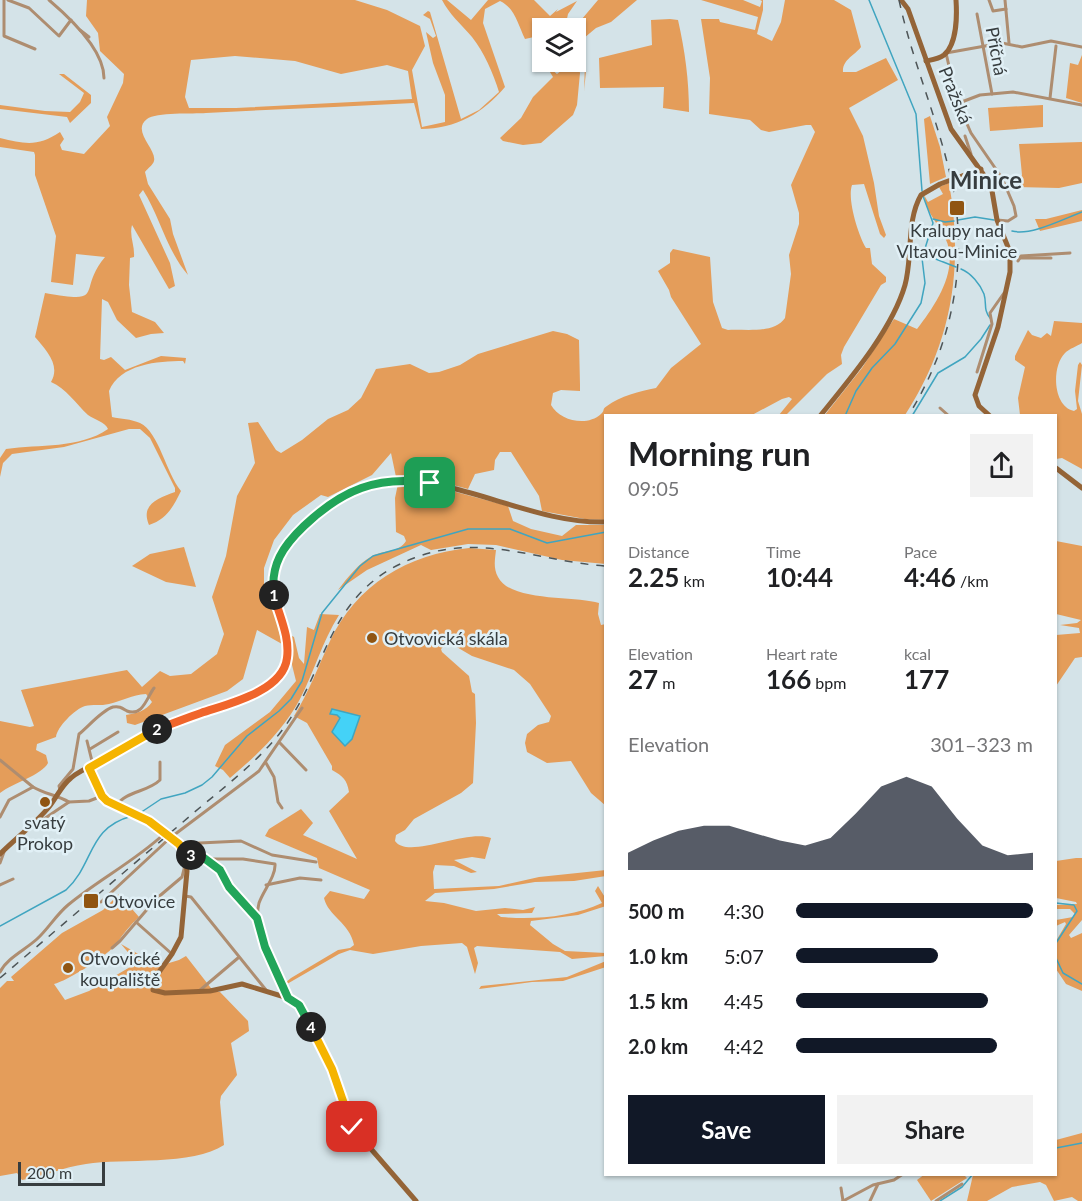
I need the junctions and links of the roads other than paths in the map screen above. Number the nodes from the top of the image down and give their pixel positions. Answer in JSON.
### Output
{"nodes":[{"id":1,"x":4,"y":0,"type":"edge"},
{"id":2,"x":8,"y":0,"type":"edge"},
{"id":3,"x":28,"y":0,"type":"edge"},
{"id":4,"x":49,"y":0,"type":"edge"},
{"id":5,"x":901,"y":0,"type":"edge"},
{"id":6,"x":956,"y":0,"type":"edge"},
{"id":7,"x":989,"y":0,"type":"edge"},
{"id":8,"x":1005,"y":0,"type":"edge"},
{"id":9,"x":24,"y":4,"type":"junction"},
{"id":10,"x":1006,"y":9,"type":"junction"},
{"id":11,"x":977,"y":14,"type":"dead end"},
{"id":12,"x":71,"y":20,"type":"junction"},
{"id":13,"x":79,"y":29,"type":"junction"},
{"id":14,"x":89,"y":37,"type":"dead end"},
{"id":15,"x":1009,"y":43,"type":"junction"},
{"id":16,"x":983,"y":46,"type":"junction"},
{"id":17,"x":1056,"y":46,"type":"dead end"},
{"id":18,"x":1082,"y":47,"type":"edge"},
{"id":19,"x":35,"y":50,"type":"dead end"},
{"id":20,"x":946,"y":53,"type":"junction"},
{"id":21,"x":926,"y":61,"type":"junction"},
{"id":22,"x":104,"y":78,"type":"dead end"},
{"id":23,"x":992,"y":94,"type":"junction"},
{"id":24,"x":1050,"y":98,"type":"junction"},
{"id":25,"x":959,"y":103,"type":"junction"},
{"id":26,"x":1082,"y":105,"type":"edge"},
{"id":27,"x":965,"y":136,"type":"dead end"},
{"id":28,"x":971,"y":156,"type":"junction"},
{"id":29,"x":981,"y":169,"type":"junction"},
{"id":30,"x":997,"y":220,"type":"junction"},
{"id":31,"x":1070,"y":253,"type":"dead end"},
{"id":32,"x":1051,"y":258,"type":"dead end"},
{"id":33,"x":1007,"y":289,"type":"junction"},
{"id":34,"x":977,"y":372,"type":"dead end"},
{"id":35,"x":821,"y":414,"type":"edge"},
{"id":36,"x":939,"y":414,"type":"edge"},
{"id":37,"x":948,"y":414,"type":"edge"},
{"id":38,"x":986,"y":414,"type":"edge"},
{"id":39,"x":1057,"y":469,"type":"edge"},
{"id":40,"x":1082,"y":488,"type":"edge"},
{"id":41,"x":604,"y":522,"type":"edge"},
{"id":42,"x":154,"y":688,"type":"dead end"},
{"id":43,"x":302,"y":708,"type":"dead end"},
{"id":44,"x":118,"y":732,"type":"dead end"},
{"id":45,"x":87,"y":741,"type":"dead end"},
{"id":46,"x":280,"y":743,"type":"junction"},
{"id":47,"x":90,"y":749,"type":"junction"},
{"id":48,"x":0,"y":760,"type":"edge"},
{"id":49,"x":160,"y":762,"type":"dead end"},
{"id":50,"x":266,"y":763,"type":"junction"},
{"id":51,"x":91,"y":767,"type":"junction"},
{"id":52,"x":306,"y":770,"type":"dead end"},
{"id":53,"x":33,"y":787,"type":"junction"},
{"id":54,"x":60,"y":789,"type":"junction"},
{"id":55,"x":56,"y":796,"type":"junction"},
{"id":56,"x":102,"y":796,"type":"junction"},
{"id":57,"x":69,"y":802,"type":"junction"},
{"id":58,"x":116,"y":807,"type":"junction"},
{"id":59,"x":282,"y":808,"type":"dead end"},
{"id":60,"x":0,"y":817,"type":"edge"},
{"id":61,"x":164,"y":834,"type":"junction"},
{"id":62,"x":170,"y":838,"type":"junction"},
{"id":63,"x":179,"y":844,"type":"junction"},
{"id":64,"x":2,"y":853,"type":"edge"},
{"id":65,"x":185,"y":853,"type":"junction"},
{"id":66,"x":204,"y":858,"type":"junction"},
{"id":67,"x":316,"y":862,"type":"dead end"},
{"id":68,"x":0,"y":863,"type":"edge"},
{"id":69,"x":186,"y":864,"type":"junction"},
{"id":70,"x":13,"y":879,"type":"dead end"},
{"id":71,"x":321,"y":880,"type":"dead end"},
{"id":72,"x":0,"y":885,"type":"edge"},
{"id":73,"x":266,"y":885,"type":"junction"},
{"id":74,"x":184,"y":895,"type":"junction"},
{"id":75,"x":100,"y":902,"type":"dead end"},
{"id":76,"x":257,"y":918,"type":"junction"},
{"id":77,"x":136,"y":922,"type":"junction"},
{"id":78,"x":112,"y":948,"type":"dead end"},
{"id":79,"x":172,"y":954,"type":"junction"},
{"id":80,"x":238,"y":958,"type":"junction"},
{"id":81,"x":0,"y":972,"type":"edge"},
{"id":82,"x":267,"y":991,"type":"junction"},
{"id":83,"x":198,"y":992,"type":"junction"},
{"id":84,"x":288,"y":998,"type":"junction"},
{"id":85,"x":900,"y":1176,"type":"edge"},
{"id":86,"x":878,"y":1184,"type":"junction"},
{"id":87,"x":962,"y":1184,"type":"dead end"},
{"id":88,"x":841,"y":1188,"type":"dead end"},
{"id":89,"x":416,"y":1201,"type":"edge"},
{"id":90,"x":843,"y":1201,"type":"edge"},
{"id":91,"x":870,"y":1201,"type":"edge"},
{"id":92,"x":936,"y":1201,"type":"edge"}],
"edges":[{"from":1,"to":19,"type":"street"},
{"from":2,"to":9,"type":"street"},
{"from":3,"to":9,"type":"street"},
{"from":4,"to":12,"type":"street"},
{"from":5,"to":21,"type":"main road","name":"Pražská"},
{"from":6,"to":20,"type":"main road"},
{"from":7,"to":10,"type":"street"},
{"from":8,"to":10,"type":"street"},
{"from":9,"to":12,"type":"street"},
{"from":10,"to":15,"type":"street"},
{"from":11,"to":16,"type":"street","name":"Příčná"},
{"from":12,"to":13,"type":"street"},
{"from":13,"to":14,"type":"street"},
{"from":13,"to":22,"type":"street"},
{"from":15,"to":16,"type":"street"},
{"from":15,"to":18,"type":"street"},
{"from":16,"to":20,"type":"street"},
{"from":16,"to":23,"type":"street","name":"Příčná"},
{"from":17,"to":24,"type":"street"},
{"from":20,"to":21,"type":"main road"},
{"from":20,"to":25,"type":"street"},
{"from":21,"to":28,"type":"main road","name":"Pražská"},
{"from":23,"to":24,"type":"street"},
{"from":23,"to":25,"type":"street"},
{"from":24,"to":26,"type":"street"},
{"from":25,"to":30,"type":"street"},
{"from":27,"to":28,"type":"street"},
{"from":28,"to":29,"type":"main road","name":"Pražská"},
{"from":29,"to":30,"type":"main road","name":"Pražská"},
{"from":29,"to":35,"type":"main road"},
{"from":30,"to":33,"type":"main road","name":"Pražská"},
{"from":31,"to":32,"type":"street"},
{"from":33,"to":34,"type":"street","name":"Pražská"},
{"from":33,"to":38,"type":"main road","name":"Pražská"},
{"from":36,"to":37,"type":"street"},
{"from":39,"to":40,"type":"main road"},
{"from":41,"to":51,"type":"main road"},
{"from":42,"to":54,"type":"street"},
{"from":43,"to":46,"type":"street"},
{"from":44,"to":47,"type":"street"},
{"from":45,"to":47,"type":"street"},
{"from":46,"to":50,"type":"street"},
{"from":46,"to":52,"type":"street"},
{"from":47,"to":51,"type":"street"},
{"from":48,"to":53,"type":"street"},
{"from":49,"to":58,"type":"street"},
{"from":50,"to":59,"type":"street"},
{"from":50,"to":62,"type":"street"},
{"from":51,"to":54,"type":"main road"},
{"from":51,"to":56,"type":"main road"},
{"from":53,"to":55,"type":"street"},
{"from":53,"to":60,"type":"street"},
{"from":54,"to":55,"type":"main road"},
{"from":55,"to":57,"type":"street"},
{"from":55,"to":64,"type":"main road"},
{"from":56,"to":57,"type":"street"},
{"from":56,"to":58,"type":"main road"},
{"from":57,"to":64,"type":"street"},
{"from":58,"to":61,"type":"main road"},
{"from":61,"to":62,"type":"main road"},
{"from":61,"to":81,"type":"street"},
{"from":62,"to":63,"type":"main road"},
{"from":62,"to":75,"type":"street"},
{"from":63,"to":65,"type":"main road"},
{"from":63,"to":67,"type":"street"},
{"from":64,"to":68,"type":"street"},
{"from":65,"to":66,"type":"street"},
{"from":65,"to":69,"type":"main road"},
{"from":66,"to":73,"type":"street"},
{"from":66,"to":76,"type":"street"},
{"from":69,"to":74,"type":"main road"},
{"from":69,"to":77,"type":"street"},
{"from":70,"to":72,"type":"street"},
{"from":71,"to":73,"type":"street"},
{"from":73,"to":76,"type":"street"},
{"from":74,"to":79,"type":"main road"},
{"from":74,"to":80,"type":"street"},
{"from":76,"to":84,"type":"street"},
{"from":77,"to":78,"type":"street"},
{"from":77,"to":79,"type":"street"},
{"from":79,"to":83,"type":"main road"},
{"from":80,"to":82,"type":"street"},
{"from":80,"to":83,"type":"street"},
{"from":82,"to":83,"type":"main road"},
{"from":82,"to":84,"type":"main road"},
{"from":84,"to":89,"type":"main road"},
{"from":85,"to":86,"type":"street"},
{"from":86,"to":90,"type":"street"},
{"from":86,"to":91,"type":"street"},
{"from":87,"to":92,"type":"street"},
{"from":88,"to":90,"type":"street"}]}
